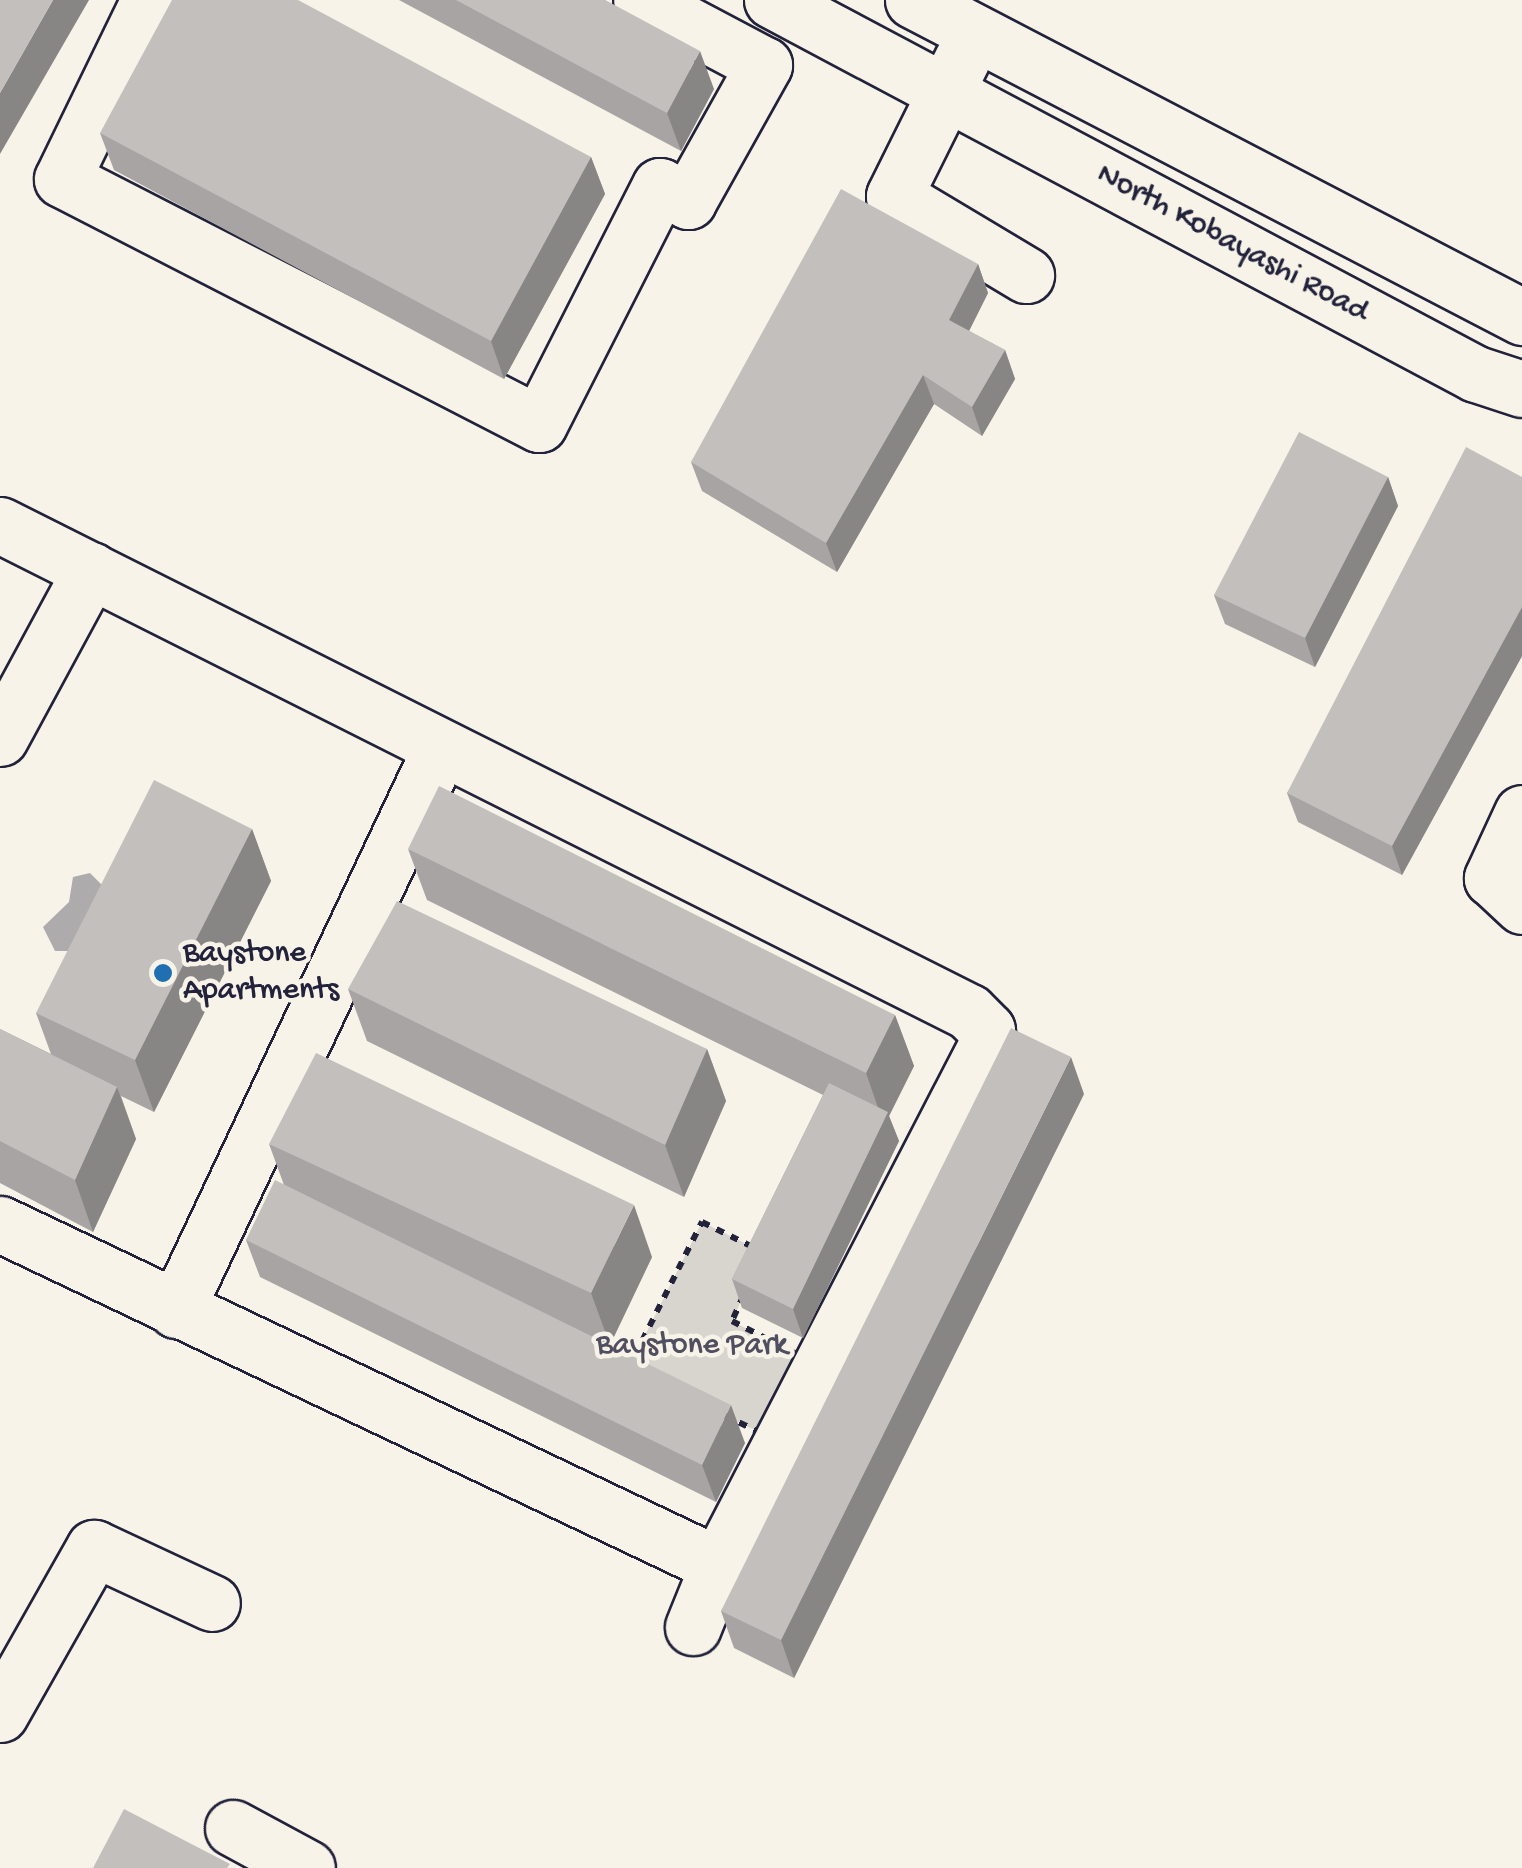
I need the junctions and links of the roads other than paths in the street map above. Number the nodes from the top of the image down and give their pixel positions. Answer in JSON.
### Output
{"nodes":[{"id":1,"x":149,"y":0,"type":"edge"},
{"id":2,"x":641,"y":0,"type":"edge"},
{"id":3,"x":772,"y":0,"type":"edge"},
{"id":4,"x":914,"y":0,"type":"edge"},
{"id":5,"x":986,"y":16,"type":"edge"},
{"id":6,"x":944,"y":91,"type":"junction"},
{"id":7,"x":1026,"y":275,"type":"dead end"},
{"id":8,"x":1522,"y":317,"type":"edge"},
{"id":9,"x":1522,"y":389,"type":"edge"},
{"id":10,"x":0,"y":525,"type":"edge"},
{"id":11,"x":91,"y":570,"type":"junction"},
{"id":12,"x":0,"y":738,"type":"edge"},
{"id":13,"x":441,"y":747,"type":"junction"},
{"id":14,"x":1522,"y":813,"type":"edge"},
{"id":15,"x":1522,"y":906,"type":"edge"},
{"id":16,"x":0,"y":1224,"type":"edge"},
{"id":17,"x":176,"y":1310,"type":"junction"},
{"id":18,"x":718,"y":1565,"type":"junction"},
{"id":19,"x":212,"y":1604,"type":"dead end"},
{"id":20,"x":693,"y":1627,"type":"dead end"},
{"id":21,"x":0,"y":1714,"type":"edge"},
{"id":22,"x":233,"y":1828,"type":"dead end"},
{"id":23,"x":308,"y":1868,"type":"edge"}],
"edges":[{"from":1,"to":2,"type":"street"},
{"from":3,"to":6,"type":"street","name":"North Kobayashi Road"},
{"from":4,"to":5,"type":"street","name":"North Kobayashi Road"},
{"from":5,"to":6,"type":"street"},
{"from":5,"to":8,"type":"street","name":"North Kobayashi Road"},
{"from":6,"to":7,"type":"street"},
{"from":6,"to":9,"type":"street","name":"North Kobayashi Road"},
{"from":10,"to":11,"type":"street"},
{"from":11,"to":12,"type":"street"},
{"from":11,"to":13,"type":"street"},
{"from":13,"to":17,"type":"street"},
{"from":13,"to":18,"type":"street"},
{"from":14,"to":15,"type":"street"},
{"from":16,"to":17,"type":"street"},
{"from":17,"to":18,"type":"street"},
{"from":18,"to":20,"type":"street"},
{"from":19,"to":21,"type":"street"},
{"from":22,"to":23,"type":"street"}]}
